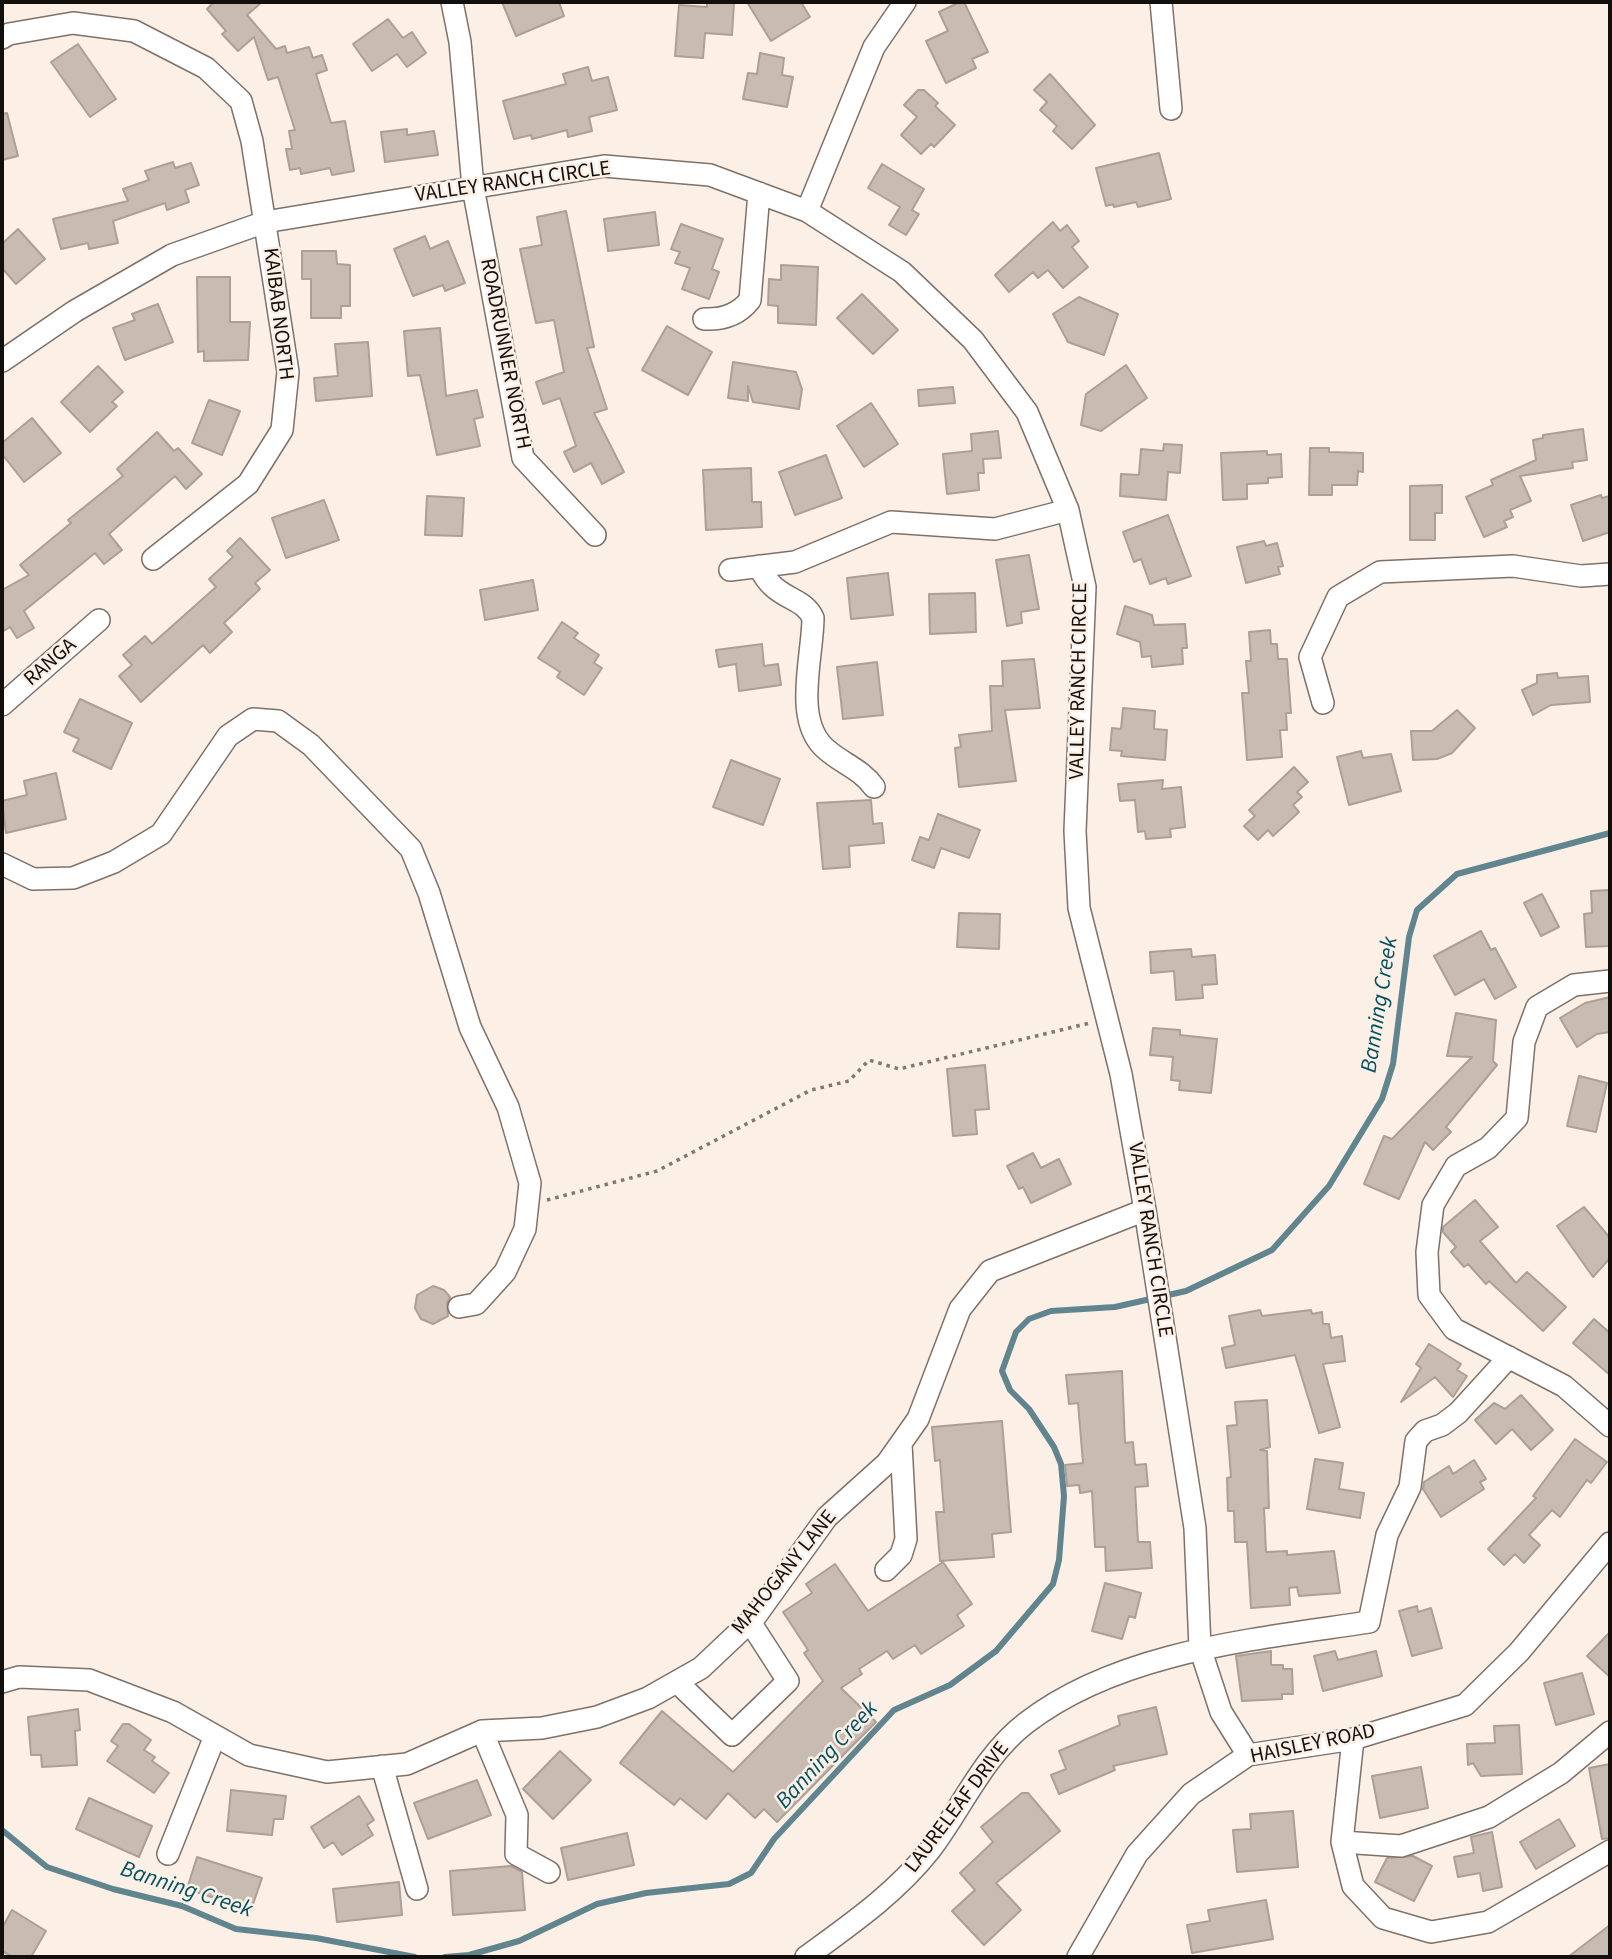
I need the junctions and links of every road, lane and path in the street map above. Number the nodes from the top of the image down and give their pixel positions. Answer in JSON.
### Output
{"nodes":[{"id":1,"x":452,"y":2,"type":"edge"},
{"id":2,"x":905,"y":2,"type":"edge"},
{"id":3,"x":1161,"y":2,"type":"edge"},
{"id":4,"x":2,"y":38,"type":"edge"},
{"id":5,"x":1171,"y":109,"type":"dead end"},
{"id":6,"x":473,"y":187,"type":"junction"},
{"id":7,"x":759,"y":193,"type":"junction"},
{"id":8,"x":807,"y":211,"type":"junction"},
{"id":9,"x":265,"y":222,"type":"junction"},
{"id":10,"x":704,"y":319,"type":"dead end"},
{"id":11,"x":2,"y":361,"type":"edge"},
{"id":12,"x":1068,"y":510,"type":"junction"},
{"id":13,"x":595,"y":535,"type":"dead end"},
{"id":14,"x":153,"y":559,"type":"dead end"},
{"id":15,"x":759,"y":566,"type":"junction"},
{"id":16,"x":730,"y":570,"type":"dead end"},
{"id":17,"x":1610,"y":574,"type":"edge"},
{"id":18,"x":99,"y":620,"type":"dead end"},
{"id":19,"x":1323,"y":704,"type":"dead end"},
{"id":20,"x":2,"y":705,"type":"edge"},
{"id":21,"x":874,"y":787,"type":"dead end"},
{"id":22,"x":2,"y":864,"type":"edge"},
{"id":23,"x":1610,"y":981,"type":"edge"},
{"id":24,"x":1107,"y":1019,"type":"junction"},
{"id":25,"x":528,"y":1204,"type":"junction"},
{"id":26,"x":1145,"y":1210,"type":"junction"},
{"id":27,"x":459,"y":1307,"type":"dead end"},
{"id":28,"x":1509,"y":1357,"type":"junction"},
{"id":29,"x":1610,"y":1426,"type":"edge"},
{"id":30,"x":901,"y":1444,"type":"junction"},
{"id":31,"x":1610,"y":1543,"type":"edge"},
{"id":32,"x":886,"y":1570,"type":"dead end"},
{"id":33,"x":750,"y":1622,"type":"junction"},
{"id":34,"x":1200,"y":1648,"type":"junction"},
{"id":35,"x":2,"y":1682,"type":"edge"},
{"id":36,"x":677,"y":1682,"type":"junction"},
{"id":37,"x":482,"y":1731,"type":"junction"},
{"id":38,"x":1610,"y":1732,"type":"edge"},
{"id":39,"x":215,"y":1736,"type":"junction"},
{"id":40,"x":1353,"y":1739,"type":"junction"},
{"id":41,"x":1248,"y":1755,"type":"junction"},
{"id":42,"x":382,"y":1766,"type":"junction"},
{"id":43,"x":1342,"y":1842,"type":"junction"},
{"id":44,"x":1610,"y":1851,"type":"edge"},
{"id":45,"x":169,"y":1854,"type":"dead end"},
{"id":46,"x":549,"y":1872,"type":"dead end"},
{"id":47,"x":417,"y":1889,"type":"dead end"},
{"id":48,"x":806,"y":1957,"type":"edge"},
{"id":49,"x":1078,"y":1957,"type":"edge"}],
"edges":[{"from":1,"to":6,"type":"street","name":"ROADRUNNER NORTH"},
{"from":2,"to":8,"type":"street"},
{"from":3,"to":5,"type":"street"},
{"from":4,"to":9,"type":"street","name":"KAIBAB NORTH"},
{"from":6,"to":7,"type":"street","name":"VALLEY RANCH CIRCLE"},
{"from":6,"to":9,"type":"street","name":"VALLEY RANCH CIRCLE"},
{"from":6,"to":13,"type":"street","name":"ROADRUNNER NORTH"},
{"from":7,"to":8,"type":"street","name":"VALLEY RANCH CIRCLE"},
{"from":7,"to":10,"type":"street"},
{"from":8,"to":12,"type":"street","name":"VALLEY RANCH CIRCLE"},
{"from":9,"to":11,"type":"street","name":"VALLEY RANCH CIRCLE"},
{"from":9,"to":14,"type":"street","name":"KAIBAB NORTH"},
{"from":12,"to":15,"type":"street"},
{"from":12,"to":24,"type":"street","name":"VALLEY RANCH CIRCLE"},
{"from":15,"to":16,"type":"street"},
{"from":15,"to":21,"type":"street"},
{"from":17,"to":19,"type":"street"},
{"from":18,"to":20,"type":"street","name":"RANGA"},
{"from":22,"to":25,"type":"street"},
{"from":23,"to":28,"type":"street"},
{"from":24,"to":25,"type":"path"},
{"from":24,"to":26,"type":"street","name":"VALLEY RANCH CIRCLE"},
{"from":25,"to":27,"type":"street"},
{"from":26,"to":30,"type":"street","name":"MAHOGANY LANE"},
{"from":26,"to":34,"type":"street","name":"VALLEY RANCH CIRCLE"},
{"from":28,"to":29,"type":"street"},
{"from":28,"to":34,"type":"street","name":"LAURELEAF DRIVE"},
{"from":30,"to":32,"type":"street"},
{"from":30,"to":33,"type":"street","name":"MAHOGANY LANE"},
{"from":31,"to":40,"type":"street","name":"HAISLEY ROAD"},
{"from":33,"to":36,"type":"street","name":"MAHOGANY LANE"},
{"from":33,"to":36,"type":"street"},
{"from":34,"to":41,"type":"street","name":"VALLEY RANCH CIRCLE"},
{"from":34,"to":48,"type":"street","name":"LAURELEAF DRIVE"},
{"from":35,"to":39,"type":"street"},
{"from":36,"to":37,"type":"street","name":"MAHOGANY LANE"},
{"from":37,"to":42,"type":"street"},
{"from":37,"to":46,"type":"street"},
{"from":38,"to":43,"type":"street"},
{"from":39,"to":42,"type":"street"},
{"from":39,"to":45,"type":"street"},
{"from":40,"to":41,"type":"street","name":"HAISLEY ROAD"},
{"from":40,"to":43,"type":"street"},
{"from":41,"to":49,"type":"street","name":"HAISLEY ROAD"},
{"from":42,"to":47,"type":"street"},
{"from":43,"to":44,"type":"street"}]}
